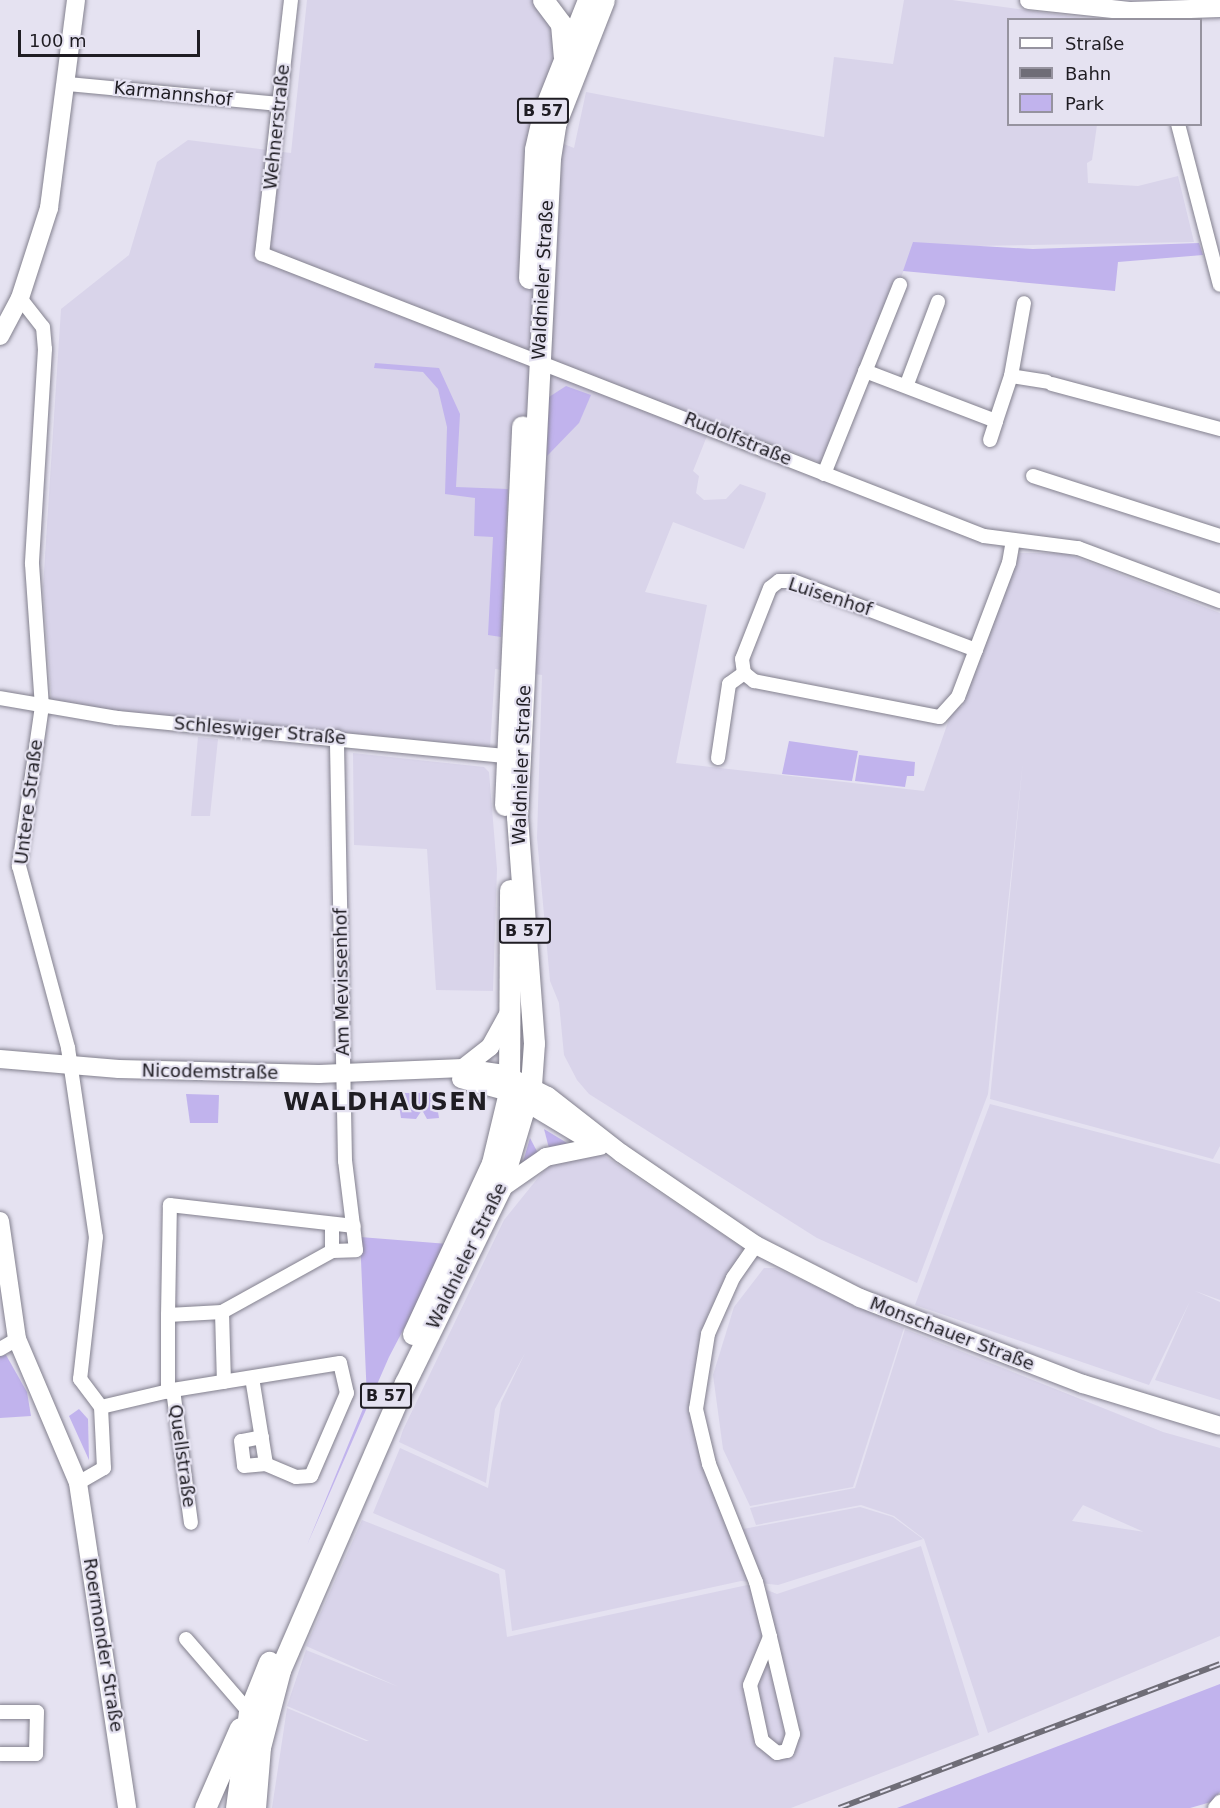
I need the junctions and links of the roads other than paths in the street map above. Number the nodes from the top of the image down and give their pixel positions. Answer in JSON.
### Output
{"nodes":[{"id":1,"x":76,"y":0,"type":"edge"},
{"id":2,"x":291,"y":0,"type":"edge"},
{"id":3,"x":543,"y":0,"type":"edge"},
{"id":4,"x":588,"y":0,"type":"edge"},
{"id":5,"x":604,"y":0,"type":"edge"},
{"id":6,"x":1029,"y":0,"type":"edge"},
{"id":7,"x":1220,"y":8,"type":"edge"},
{"id":8,"x":1147,"y":10,"type":"edge"},
{"id":9,"x":565,"y":59,"type":"junction"},
{"id":10,"x":67,"y":84,"type":"junction"},
{"id":11,"x":280,"y":104,"type":"junction"},
{"id":12,"x":1179,"y":126,"type":"edge"},
{"id":13,"x":262,"y":254,"type":"joint"},
{"id":14,"x":900,"y":285,"type":"dead end"},
{"id":15,"x":1220,"y":285,"type":"edge"},
{"id":16,"x":20,"y":298,"type":"junction"},
{"id":17,"x":938,"y":302,"type":"dead end"},
{"id":18,"x":1024,"y":303,"type":"dead end"},
{"id":19,"x":6,"y":312,"type":"edge"},
{"id":20,"x":0,"y":336,"type":"edge"},
{"id":21,"x":532,"y":358,"type":"junction"},
{"id":22,"x":865,"y":371,"type":"junction"},
{"id":23,"x":1011,"y":376,"type":"junction"},
{"id":24,"x":907,"y":384,"type":"junction"},
{"id":25,"x":996,"y":421,"type":"junction"},
{"id":26,"x":1220,"y":429,"type":"edge"},
{"id":27,"x":990,"y":440,"type":"dead end"},
{"id":28,"x":824,"y":474,"type":"junction"},
{"id":29,"x":1033,"y":476,"type":"dead end"},
{"id":30,"x":1220,"y":536,"type":"edge"},
{"id":31,"x":1013,"y":541,"type":"junction"},
{"id":32,"x":1220,"y":601,"type":"edge"},
{"id":33,"x":976,"y":650,"type":"junction"},
{"id":34,"x":744,"y":673,"type":"junction"},
{"id":35,"x":0,"y":699,"type":"edge"},
{"id":36,"x":42,"y":706,"type":"junction"},
{"id":37,"x":337,"y":737,"type":"junction"},
{"id":38,"x":513,"y":757,"type":"junction"},
{"id":39,"x":718,"y":758,"type":"dead end"},
{"id":40,"x":511,"y":1008,"type":"junction"},
{"id":41,"x":0,"y":1059,"type":"edge"},
{"id":42,"x":70,"y":1066,"type":"junction"},
{"id":43,"x":463,"y":1068,"type":"junction"},
{"id":44,"x":421,"y":1073,"type":"junction"},
{"id":45,"x":343,"y":1074,"type":"junction"},
{"id":46,"x":519,"y":1089,"type":"junction"},
{"id":47,"x":600,"y":1146,"type":"junction"},
{"id":48,"x":621,"y":1153,"type":"junction"},
{"id":49,"x":500,"y":1189,"type":"junction"},
{"id":50,"x":0,"y":1221,"type":"edge"},
{"id":51,"x":354,"y":1226,"type":"junction"},
{"id":52,"x":332,"y":1227,"type":"junction"},
{"id":53,"x":756,"y":1245,"type":"junction"},
{"id":54,"x":332,"y":1251,"type":"junction"},
{"id":55,"x":222,"y":1312,"type":"junction"},
{"id":56,"x":168,"y":1315,"type":"junction"},
{"id":57,"x":17,"y":1339,"type":"junction"},
{"id":58,"x":0,"y":1349,"type":"edge"},
{"id":59,"x":252,"y":1378,"type":"junction"},
{"id":60,"x":224,"y":1382,"type":"junction"},
{"id":61,"x":170,"y":1391,"type":"junction"},
{"id":62,"x":101,"y":1407,"type":"junction"},
{"id":63,"x":1153,"y":1409,"type":"junction"},
{"id":64,"x":1220,"y":1426,"type":"edge"},
{"id":65,"x":1220,"y":1435,"type":"edge"},
{"id":66,"x":262,"y":1437,"type":"junction"},
{"id":67,"x":266,"y":1464,"type":"junction"},
{"id":68,"x":78,"y":1483,"type":"junction"},
{"id":69,"x":191,"y":1523,"type":"dead end"},
{"id":70,"x":770,"y":1637,"type":"junction"},
{"id":71,"x":186,"y":1639,"type":"dead end"},
{"id":72,"x":0,"y":1712,"type":"edge"},
{"id":73,"x":249,"y":1712,"type":"junction"},
{"id":74,"x":0,"y":1754,"type":"edge"},
{"id":75,"x":1220,"y":1802,"type":"edge"},
{"id":76,"x":128,"y":1808,"type":"edge"},
{"id":77,"x":205,"y":1808,"type":"edge"},
{"id":78,"x":236,"y":1808,"type":"edge"},
{"id":79,"x":255,"y":1808,"type":"edge"},
{"id":80,"x":1215,"y":1808,"type":"edge"}],
"edges":[{"from":1,"to":10,"type":"main road"},
{"from":2,"to":11,"type":"street","name":"Wehnerstraße"},
{"from":3,"to":9,"type":"main road","number":"B 57"},
{"from":4,"to":9,"type":"main road","name":"Waldnieler Straße","number":"B 57"},
{"from":5,"to":21,"type":"main road","name":"Waldnieler Straße","number":"B 57"},
{"from":6,"to":8,"type":"main road"},
{"from":7,"to":8,"type":"main road"},
{"from":9,"to":21,"type":"main road","name":"Waldnieler Straße","number":"B 57"},
{"from":10,"to":11,"type":"street","name":"Karmannshof"},
{"from":10,"to":16,"type":"main road"},
{"from":11,"to":13,"type":"street","name":"Wehnerstraße"},
{"from":12,"to":15,"type":"street"},
{"from":13,"to":21,"type":"street","name":"Rudolfstraße"},
{"from":14,"to":22,"type":"street"},
{"from":16,"to":19,"type":"main road"},
{"from":16,"to":36,"type":"street","name":"Untere Straße"},
{"from":17,"to":24,"type":"street"},
{"from":18,"to":23,"type":"street"},
{"from":19,"to":20,"type":"main road"},
{"from":21,"to":28,"type":"street","name":"Rudolfstraße"},
{"from":21,"to":38,"type":"main road","name":"Waldnieler Straße","number":"B 57"},
{"from":22,"to":24,"type":"street"},
{"from":22,"to":28,"type":"street"},
{"from":23,"to":25,"type":"street"},
{"from":23,"to":26,"type":"street"},
{"from":24,"to":25,"type":"street"},
{"from":25,"to":27,"type":"street"},
{"from":28,"to":31,"type":"street","name":"Rudolfstraße"},
{"from":29,"to":30,"type":"street"},
{"from":31,"to":32,"type":"street","name":"Rudolfstraße"},
{"from":31,"to":33,"type":"street"},
{"from":33,"to":34,"type":"street"},
{"from":33,"to":34,"type":"street","name":"Luisenhof"},
{"from":34,"to":39,"type":"street","name":"Luisenhof"},
{"from":35,"to":36,"type":"street","name":"Schleswiger Straße"},
{"from":36,"to":37,"type":"street","name":"Schleswiger Straße"},
{"from":36,"to":42,"type":"street","name":"Untere Straße"},
{"from":37,"to":38,"type":"street","name":"Schleswiger Straße"},
{"from":37,"to":45,"type":"street","name":"Am Mevissenhof"},
{"from":38,"to":40,"type":"main road","name":"Waldnieler Straße","number":"B 57"},
{"from":38,"to":46,"type":"main road","name":"Waldnieler Straße","number":"B 57"},
{"from":40,"to":43,"type":"main road"},
{"from":40,"to":46,"type":"main road","name":"Waldnieler Straße","number":"B 57"},
{"from":41,"to":42,"type":"main road","name":"Nicodemstraße"},
{"from":42,"to":45,"type":"main road","name":"Nicodemstraße"},
{"from":42,"to":62,"type":"street","name":"Untere Straße"},
{"from":43,"to":44,"type":"main road","name":"Nicodemstraße"},
{"from":43,"to":46,"type":"main road","name":"Nicodemstraße"},
{"from":44,"to":45,"type":"main road","name":"Nicodemstraße"},
{"from":44,"to":46,"type":"main road","name":"Nicodemstraße"},
{"from":45,"to":51,"type":"street","name":"Am Mevissenhof"},
{"from":46,"to":47,"type":"main road","name":"Monschauer Straße"},
{"from":46,"to":48,"type":"main road","name":"Monschauer Straße"},
{"from":46,"to":49,"type":"main road","name":"Waldnieler Straße","number":"B 57"},
{"from":46,"to":73,"type":"main road","name":"Waldnieler Straße","number":"B 57"},
{"from":47,"to":48,"type":"main road","name":"Monschauer Straße"},
{"from":47,"to":49,"type":"main road"},
{"from":48,"to":53,"type":"main road","name":"Monschauer Straße"},
{"from":49,"to":79,"type":"main road","name":"Waldnieler Straße","number":"B 57"},
{"from":50,"to":57,"type":"main road","name":"Roermonder Straße"},
{"from":51,"to":52,"type":"street"},
{"from":51,"to":54,"type":"street","name":"Am Mevissenhof"},
{"from":52,"to":54,"type":"street"},
{"from":52,"to":56,"type":"street","name":"Quellstraße"},
{"from":53,"to":63,"type":"main road","name":"Monschauer Straße"},
{"from":53,"to":70,"type":"street"},
{"from":54,"to":55,"type":"street","name":"Am Mevissenhof"},
{"from":55,"to":56,"type":"street"},
{"from":55,"to":60,"type":"street"},
{"from":56,"to":61,"type":"street","name":"Quellstraße"},
{"from":57,"to":58,"type":"street"},
{"from":57,"to":68,"type":"main road","name":"Roermonder Straße"},
{"from":59,"to":60,"type":"street","name":"Quellstraße"},
{"from":59,"to":66,"type":"street"},
{"from":59,"to":67,"type":"street","name":"Quellstraße"},
{"from":60,"to":61,"type":"street","name":"Quellstraße"},
{"from":61,"to":62,"type":"street","name":"Quellstraße"},
{"from":61,"to":69,"type":"street","name":"Quellstraße"},
{"from":62,"to":68,"type":"street"},
{"from":63,"to":64,"type":"main road","name":"Monschauer Straße"},
{"from":63,"to":65,"type":"main road","name":"Monschauer Straße"},
{"from":66,"to":67,"type":"street"},
{"from":66,"to":67,"type":"street","name":"Quellstraße"},
{"from":68,"to":76,"type":"main road","name":"Roermonder Straße"},
{"from":70,"to":70,"type":"street"},
{"from":71,"to":73,"type":"street"},
{"from":72,"to":74,"type":"street"},
{"from":73,"to":77,"type":"main road"},
{"from":73,"to":78,"type":"main road","name":"Waldnieler Straße"},
{"from":75,"to":80,"type":"street"}]}
